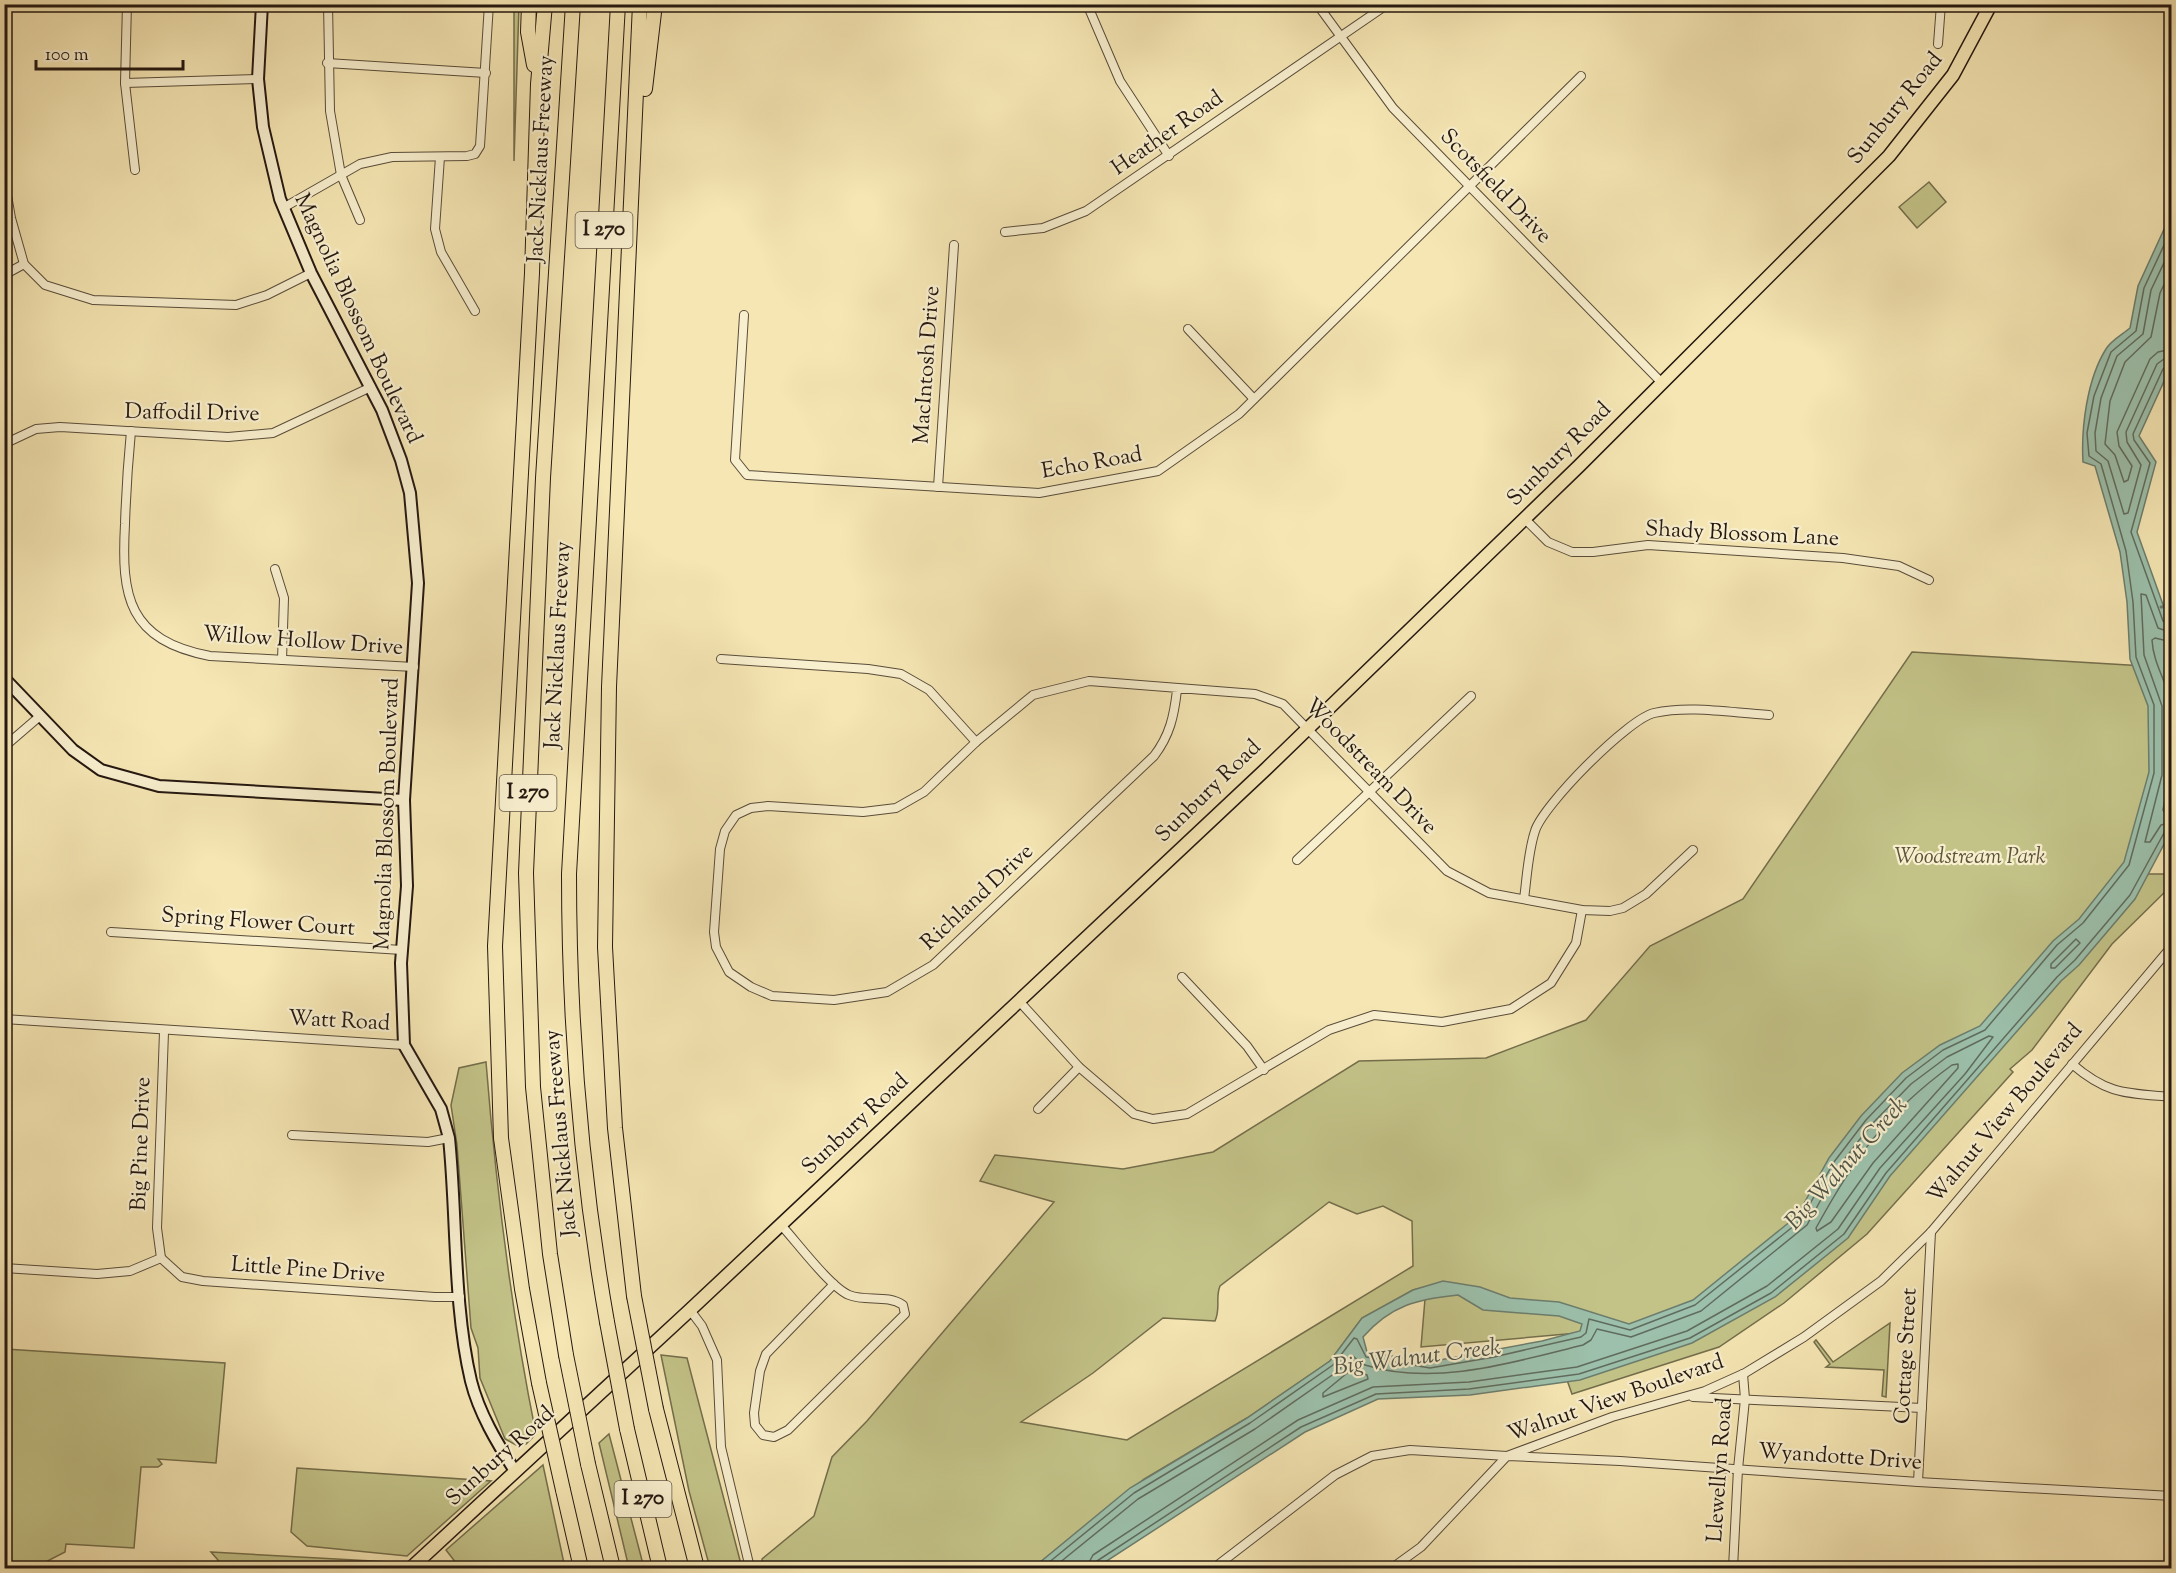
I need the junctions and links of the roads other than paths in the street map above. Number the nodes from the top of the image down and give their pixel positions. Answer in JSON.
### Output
{"nodes":[{"id":1,"x":127,"y":4,"type":"edge"},
{"id":2,"x":262,"y":4,"type":"edge"},
{"id":3,"x":328,"y":4,"type":"edge"},
{"id":4,"x":489,"y":4,"type":"edge"},
{"id":5,"x":529,"y":4,"type":"edge"},
{"id":6,"x":545,"y":4,"type":"edge"},
{"id":7,"x":573,"y":4,"type":"edge"},
{"id":8,"x":618,"y":4,"type":"edge"},
{"id":9,"x":640,"y":4,"type":"edge"},
{"id":10,"x":655,"y":4,"type":"edge"},
{"id":11,"x":1087,"y":4,"type":"edge"},
{"id":12,"x":1317,"y":4,"type":"edge"},
{"id":13,"x":1388,"y":4,"type":"edge"},
{"id":14,"x":1941,"y":4,"type":"edge"},
{"id":15,"x":1991,"y":4,"type":"edge"},
{"id":16,"x":1339,"y":38,"type":"junction"},
{"id":17,"x":1938,"y":44,"type":"dead end"},
{"id":18,"x":327,"y":63,"type":"junction"},
{"id":19,"x":486,"y":73,"type":"junction"},
{"id":20,"x":1581,"y":76,"type":"dead end"},
{"id":21,"x":258,"y":79,"type":"junction"},
{"id":22,"x":125,"y":84,"type":"junction"},
{"id":23,"x":538,"y":84,"type":"junction"},
{"id":24,"x":1168,"y":156,"type":"junction"},
{"id":25,"x":440,"y":157,"type":"junction"},
{"id":26,"x":135,"y":170,"type":"dead end"},
{"id":27,"x":340,"y":175,"type":"junction"},
{"id":28,"x":4,"y":178,"type":"edge"},
{"id":29,"x":1470,"y":186,"type":"junction"},
{"id":30,"x":283,"y":208,"type":"junction"},
{"id":31,"x":360,"y":220,"type":"dead end"},
{"id":32,"x":1005,"y":232,"type":"dead end"},
{"id":33,"x":954,"y":245,"type":"dead end"},
{"id":34,"x":24,"y":264,"type":"junction"},
{"id":35,"x":310,"y":273,"type":"junction"},
{"id":36,"x":4,"y":275,"type":"edge"},
{"id":37,"x":628,"y":279,"type":"junction"},
{"id":38,"x":475,"y":311,"type":"dead end"},
{"id":39,"x":744,"y":315,"type":"dead end"},
{"id":40,"x":1188,"y":328,"type":"dead end"},
{"id":41,"x":1662,"y":383,"type":"junction"},
{"id":42,"x":371,"y":387,"type":"junction"},
{"id":43,"x":1253,"y":398,"type":"junction"},
{"id":44,"x":131,"y":431,"type":"junction"},
{"id":45,"x":4,"y":444,"type":"edge"},
{"id":46,"x":938,"y":487,"type":"junction"},
{"id":47,"x":1525,"y":519,"type":"junction"},
{"id":48,"x":275,"y":569,"type":"dead end"},
{"id":49,"x":1929,"y":580,"type":"dead end"},
{"id":50,"x":282,"y":660,"type":"junction"},
{"id":51,"x":721,"y":660,"type":"dead end"},
{"id":52,"x":414,"y":667,"type":"junction"},
{"id":53,"x":4,"y":678,"type":"edge"},
{"id":54,"x":1177,"y":690,"type":"junction"},
{"id":55,"x":1471,"y":696,"type":"dead end"},
{"id":56,"x":1768,"y":715,"type":"dead end"},
{"id":57,"x":40,"y":716,"type":"junction"},
{"id":58,"x":1307,"y":727,"type":"junction"},
{"id":59,"x":976,"y":742,"type":"junction"},
{"id":60,"x":4,"y":747,"type":"edge"},
{"id":61,"x":1368,"y":793,"type":"junction"},
{"id":62,"x":404,"y":800,"type":"junction"},
{"id":63,"x":736,"y":815,"type":"joint"},
{"id":64,"x":1693,"y":850,"type":"dead end"},
{"id":65,"x":1297,"y":860,"type":"dead end"},
{"id":66,"x":1524,"y":899,"type":"junction"},
{"id":67,"x":1582,"y":910,"type":"junction"},
{"id":68,"x":111,"y":932,"type":"dead end"},
{"id":69,"x":2172,"y":946,"type":"edge"},
{"id":70,"x":402,"y":950,"type":"junction"},
{"id":71,"x":1182,"y":977,"type":"dead end"},
{"id":72,"x":1019,"y":1001,"type":"junction"},
{"id":73,"x":4,"y":1019,"type":"edge"},
{"id":74,"x":165,"y":1032,"type":"junction"},
{"id":75,"x":404,"y":1045,"type":"junction"},
{"id":76,"x":2072,"y":1064,"type":"junction"},
{"id":77,"x":1079,"y":1067,"type":"junction"},
{"id":78,"x":1264,"y":1070,"type":"junction"},
{"id":79,"x":2172,"y":1097,"type":"edge"},
{"id":80,"x":1038,"y":1109,"type":"dead end"},
{"id":81,"x":292,"y":1134,"type":"dead end"},
{"id":82,"x":449,"y":1138,"type":"junction"},
{"id":83,"x":781,"y":1224,"type":"junction"},
{"id":84,"x":1931,"y":1232,"type":"junction"},
{"id":85,"x":161,"y":1258,"type":"junction"},
{"id":86,"x":4,"y":1268,"type":"edge"},
{"id":87,"x":834,"y":1284,"type":"junction"},
{"id":88,"x":460,"y":1297,"type":"junction"},
{"id":89,"x":690,"y":1310,"type":"junction"},
{"id":90,"x":1743,"y":1374,"type":"junction"},
{"id":91,"x":1689,"y":1396,"type":"junction"},
{"id":92,"x":1745,"y":1399,"type":"junction"},
{"id":93,"x":1922,"y":1408,"type":"junction"},
{"id":94,"x":1507,"y":1456,"type":"junction"},
{"id":95,"x":1738,"y":1469,"type":"junction"},
{"id":96,"x":515,"y":1471,"type":"junction"},
{"id":97,"x":1918,"y":1482,"type":"junction"},
{"id":98,"x":2172,"y":1496,"type":"edge"},
{"id":99,"x":411,"y":1569,"type":"edge"},
{"id":100,"x":581,"y":1569,"type":"edge"},
{"id":101,"x":614,"y":1569,"type":"edge"},
{"id":102,"x":660,"y":1569,"type":"edge"},
{"id":103,"x":697,"y":1569,"type":"edge"},
{"id":104,"x":750,"y":1569,"type":"edge"},
{"id":105,"x":1214,"y":1569,"type":"edge"},
{"id":106,"x":1392,"y":1569,"type":"edge"},
{"id":107,"x":1733,"y":1569,"type":"edge"}],
"edges":[{"from":1,"to":22,"type":"street"},
{"from":2,"to":21,"type":"street","name":"Magnolia Blossom Boulevard"},
{"from":3,"to":18,"type":"street"},
{"from":4,"to":19,"type":"street"},
{"from":5,"to":23,"type":"highway"},
{"from":6,"to":23,"type":"highway"},
{"from":7,"to":101,"type":"highway","name":"Jack Nicklaus Freeway","number":"I 270","bridge":true},
{"from":8,"to":102,"type":"highway","name":"Jack Nicklaus Freeway","number":"I 270","bridge":true},
{"from":9,"to":37,"type":"highway"},
{"from":10,"to":37,"type":"highway"},
{"from":11,"to":24,"type":"street"},
{"from":12,"to":16,"type":"street","name":"Scotsfield Drive"},
{"from":13,"to":16,"type":"street","name":"Heather Road"},
{"from":14,"to":17,"type":"street"},
{"from":15,"to":41,"type":"main road","name":"Sunbury Road"},
{"from":16,"to":24,"type":"street","name":"Heather Road"},
{"from":16,"to":29,"type":"street","name":"Scotsfield Drive"},
{"from":18,"to":19,"type":"street"},
{"from":18,"to":27,"type":"street"},
{"from":19,"to":25,"type":"street"},
{"from":20,"to":29,"type":"street","name":"Echo Road"},
{"from":21,"to":22,"type":"street"},
{"from":21,"to":30,"type":"street","name":"Magnolia Blossom Boulevard"},
{"from":22,"to":26,"type":"street"},
{"from":23,"to":100,"type":"highway","bridge":true},
{"from":24,"to":32,"type":"street","name":"Heather Road"},
{"from":25,"to":27,"type":"street"},
{"from":25,"to":38,"type":"street"},
{"from":27,"to":30,"type":"street"},
{"from":27,"to":31,"type":"street"},
{"from":28,"to":34,"type":"street"},
{"from":29,"to":41,"type":"street","name":"Scotsfield Drive"},
{"from":29,"to":43,"type":"street","name":"Echo Road"},
{"from":30,"to":35,"type":"street","name":"Magnolia Blossom Boulevard"},
{"from":33,"to":46,"type":"street","name":"MacIntosh Drive"},
{"from":34,"to":35,"type":"street"},
{"from":34,"to":36,"type":"street"},
{"from":35,"to":42,"type":"street","name":"Magnolia Blossom Boulevard"},
{"from":37,"to":103,"type":"highway","bridge":true},
{"from":39,"to":46,"type":"street","name":"Echo Road"},
{"from":40,"to":43,"type":"street"},
{"from":41,"to":47,"type":"main road","name":"Sunbury Road"},
{"from":42,"to":44,"type":"street","name":"Daffodil Drive"},
{"from":42,"to":52,"type":"street","name":"Magnolia Blossom Boulevard"},
{"from":43,"to":46,"type":"street","name":"Echo Road"},
{"from":44,"to":45,"type":"street","name":"Daffodil Drive"},
{"from":44,"to":50,"type":"street","name":"Willow Hollow Drive"},
{"from":47,"to":49,"type":"street","name":"Shady Blossom Lane"},
{"from":47,"to":58,"type":"main road","name":"Sunbury Road"},
{"from":48,"to":50,"type":"street"},
{"from":50,"to":52,"type":"street","name":"Willow Hollow Drive"},
{"from":51,"to":59,"type":"street"},
{"from":52,"to":62,"type":"street","name":"Magnolia Blossom Boulevard"},
{"from":53,"to":57,"type":"street"},
{"from":54,"to":58,"type":"street","name":"Woodstream Drive"},
{"from":54,"to":59,"type":"street","name":"Woodstream Drive"},
{"from":54,"to":63,"type":"street","name":"Richland Drive"},
{"from":55,"to":61,"type":"street"},
{"from":56,"to":66,"type":"street"},
{"from":57,"to":60,"type":"street"},
{"from":57,"to":62,"type":"street"},
{"from":58,"to":61,"type":"street","name":"Woodstream Drive"},
{"from":58,"to":72,"type":"main road","name":"Sunbury Road"},
{"from":59,"to":63,"type":"street","name":"Woodstream Drive"},
{"from":61,"to":65,"type":"street"},
{"from":61,"to":66,"type":"street","name":"Woodstream Drive"},
{"from":62,"to":70,"type":"street","name":"Magnolia Blossom Boulevard"},
{"from":64,"to":67,"type":"street","name":"Woodstream Drive"},
{"from":66,"to":67,"type":"street","name":"Woodstream Drive"},
{"from":67,"to":78,"type":"street"},
{"from":68,"to":70,"type":"street","name":"Spring Flower Court"},
{"from":69,"to":76,"type":"street","name":"Walnut View Boulevard"},
{"from":70,"to":75,"type":"street","name":"Magnolia Blossom Boulevard"},
{"from":71,"to":78,"type":"street"},
{"from":72,"to":77,"type":"street"},
{"from":72,"to":83,"type":"main road","name":"Sunbury Road"},
{"from":73,"to":74,"type":"street","name":"Watt Road"},
{"from":74,"to":75,"type":"street","name":"Watt Road"},
{"from":74,"to":85,"type":"street","name":"Big Pine Drive"},
{"from":75,"to":82,"type":"street","name":"Watt Road"},
{"from":76,"to":79,"type":"street"},
{"from":76,"to":84,"type":"street","name":"Walnut View Boulevard"},
{"from":77,"to":78,"type":"street"},
{"from":77,"to":80,"type":"street"},
{"from":81,"to":82,"type":"street"},
{"from":82,"to":88,"type":"street","name":"Watt Road"},
{"from":83,"to":87,"type":"street"},
{"from":83,"to":89,"type":"main road","name":"Sunbury Road"},
{"from":84,"to":90,"type":"street","name":"Walnut View Boulevard"},
{"from":84,"to":93,"type":"street","name":"Cottage Street"},
{"from":85,"to":86,"type":"street"},
{"from":85,"to":88,"type":"street","name":"Little Pine Drive"},
{"from":87,"to":87,"type":"street"},
{"from":88,"to":96,"type":"street","name":"Watt Road"},
{"from":89,"to":96,"type":"main road","name":"Sunbury Road"},
{"from":89,"to":104,"type":"street"},
{"from":90,"to":91,"type":"street","name":"Walnut View Boulevard"},
{"from":90,"to":92,"type":"street","name":"Llewellyn Road"},
{"from":91,"to":92,"type":"street"},
{"from":91,"to":94,"type":"street","name":"Walnut View Boulevard"},
{"from":92,"to":93,"type":"street"},
{"from":92,"to":95,"type":"street","name":"Llewellyn Road"},
{"from":93,"to":97,"type":"street","name":"Cottage Street"},
{"from":94,"to":95,"type":"street","name":"Wyandotte Drive"},
{"from":94,"to":105,"type":"street","name":"Walnut View Boulevard"},
{"from":94,"to":106,"type":"street"},
{"from":95,"to":97,"type":"street","name":"Wyandotte Drive"},
{"from":95,"to":107,"type":"street","name":"Llewellyn Road"},
{"from":96,"to":99,"type":"main road","name":"Sunbury Road"},
{"from":97,"to":98,"type":"street","name":"Wyandotte Drive"}]}
